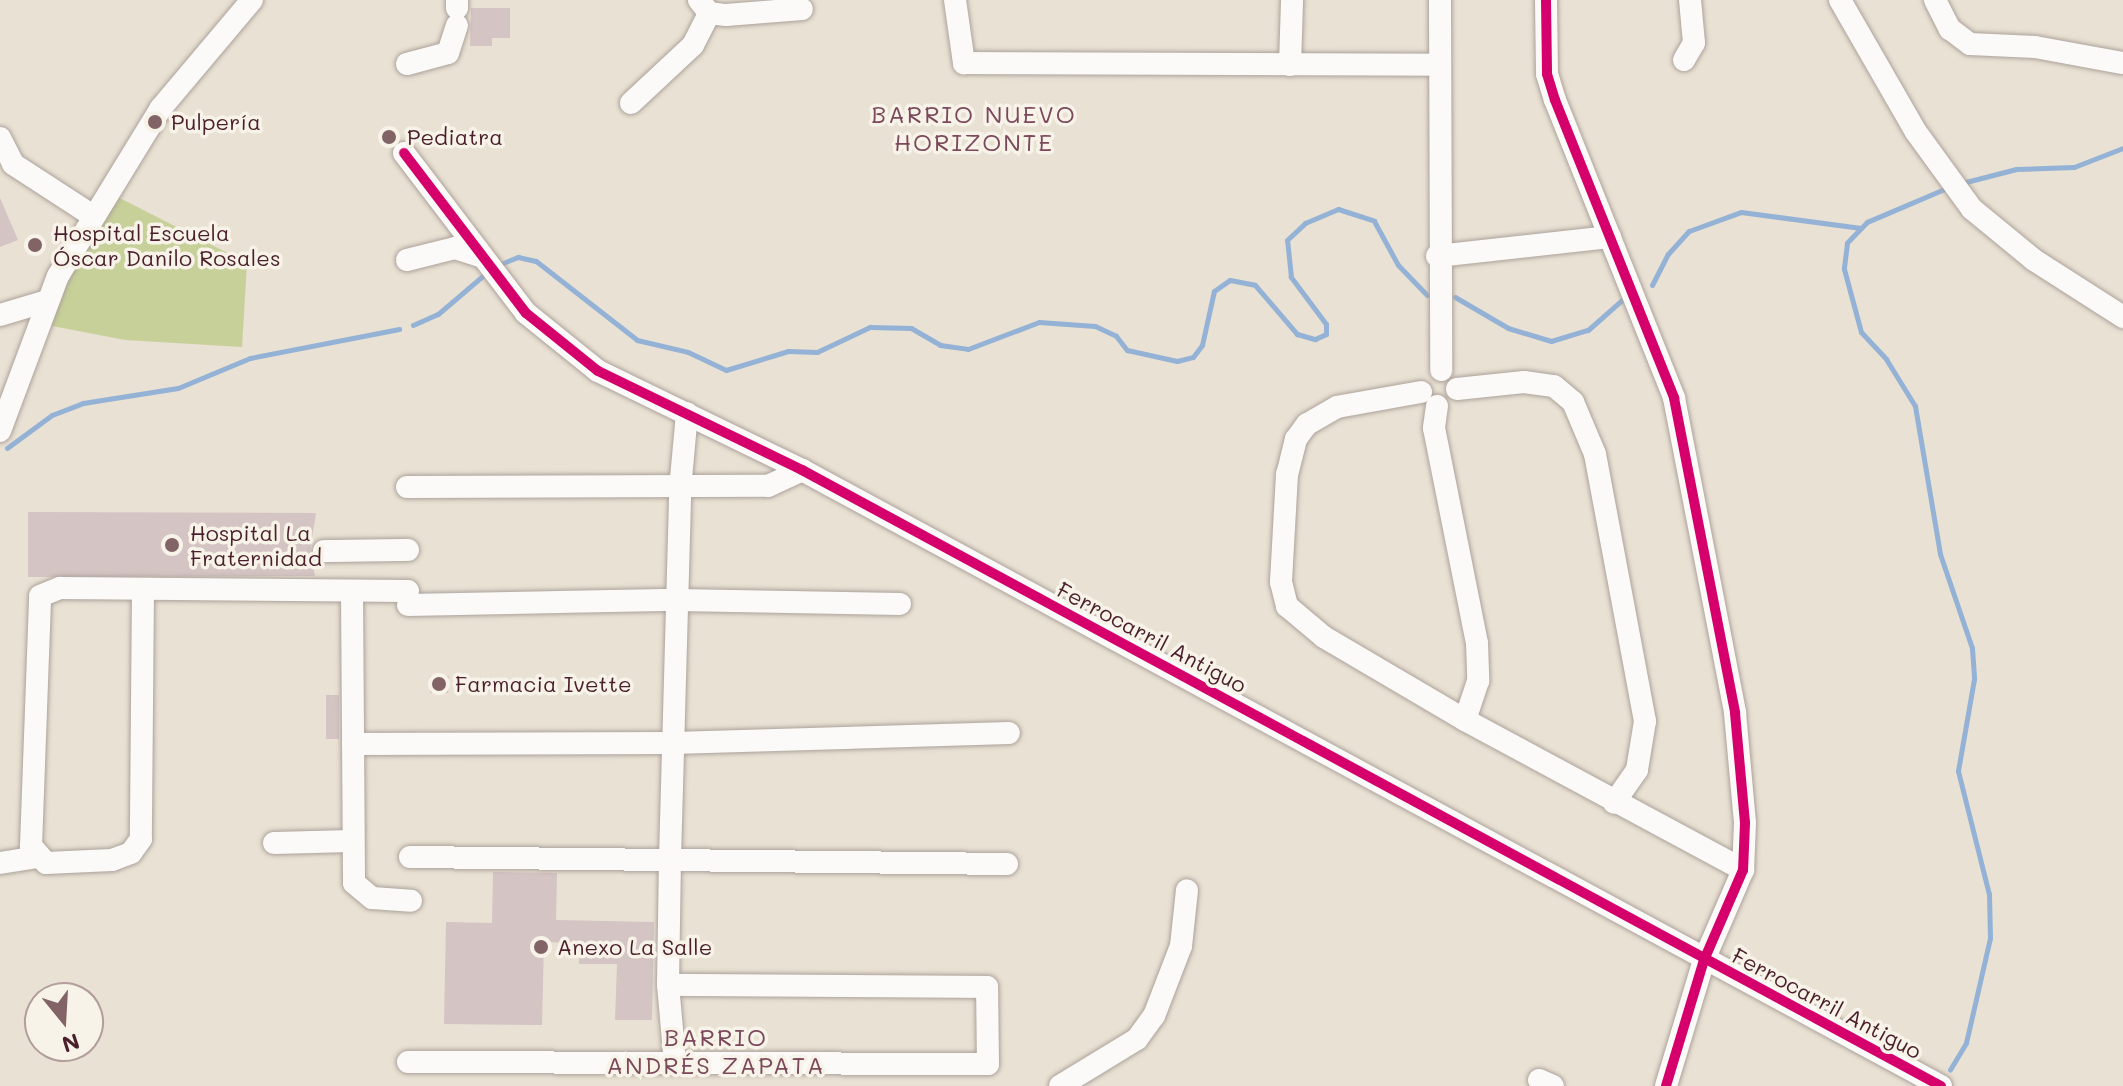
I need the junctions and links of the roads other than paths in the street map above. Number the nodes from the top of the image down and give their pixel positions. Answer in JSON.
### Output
{"nodes":[{"id":1,"x":252,"y":0,"type":"edge"},
{"id":2,"x":955,"y":0,"type":"edge"},
{"id":3,"x":1292,"y":0,"type":"edge"},
{"id":4,"x":1440,"y":0,"type":"edge"},
{"id":5,"x":1546,"y":0,"type":"edge"},
{"id":6,"x":1690,"y":0,"type":"edge"},
{"id":7,"x":1840,"y":0,"type":"edge"},
{"id":8,"x":1935,"y":0,"type":"edge"},
{"id":9,"x":704,"y":6,"type":"edge"},
{"id":10,"x":802,"y":9,"type":"dead end"},
{"id":11,"x":457,"y":11,"type":"edge"},
{"id":12,"x":1684,"y":60,"type":"dead end"},
{"id":13,"x":2122,"y":63,"type":"edge"},
{"id":14,"x":407,"y":64,"type":"dead end"},
{"id":15,"x":1290,"y":65,"type":"junction"},
{"id":16,"x":1440,"y":65,"type":"junction"},
{"id":17,"x":631,"y":103,"type":"dead end"},
{"id":18,"x":0,"y":138,"type":"edge"},
{"id":19,"x":404,"y":153,"type":"dead end"},
{"id":20,"x":93,"y":216,"type":"junction"},
{"id":21,"x":1610,"y":237,"type":"junction"},
{"id":22,"x":1437,"y":256,"type":"junction"},
{"id":23,"x":482,"y":257,"type":"junction"},
{"id":24,"x":407,"y":260,"type":"dead end"},
{"id":25,"x":47,"y":301,"type":"junction"},
{"id":26,"x":0,"y":315,"type":"edge"},
{"id":27,"x":2123,"y":317,"type":"edge"},
{"id":28,"x":1441,"y":370,"type":"junction"},
{"id":29,"x":1457,"y":389,"type":"junction"},
{"id":30,"x":1429,"y":399,"type":"junction"},
{"id":31,"x":3,"y":407,"type":"edge"},
{"id":32,"x":687,"y":413,"type":"junction"},
{"id":33,"x":0,"y":431,"type":"edge"},
{"id":34,"x":802,"y":470,"type":"junction"},
{"id":35,"x":407,"y":487,"type":"dead end"},
{"id":36,"x":680,"y":489,"type":"junction"},
{"id":37,"x":408,"y":550,"type":"dead end"},
{"id":38,"x":324,"y":551,"type":"dead end"},
{"id":39,"x":143,"y":589,"type":"junction"},
{"id":40,"x":352,"y":591,"type":"junction"},
{"id":41,"x":677,"y":600,"type":"junction"},
{"id":42,"x":900,"y":604,"type":"dead end"},
{"id":43,"x":1465,"y":720,"type":"junction"},
{"id":44,"x":1009,"y":733,"type":"dead end"},
{"id":45,"x":673,"y":743,"type":"junction"},
{"id":46,"x":353,"y":744,"type":"junction"},
{"id":47,"x":1614,"y":803,"type":"junction"},
{"id":48,"x":352,"y":841,"type":"junction"},
{"id":49,"x":274,"y":843,"type":"dead end"},
{"id":50,"x":37,"y":857,"type":"junction"},
{"id":51,"x":410,"y":857,"type":"dead end"},
{"id":52,"x":670,"y":858,"type":"junction"},
{"id":53,"x":0,"y":863,"type":"edge"},
{"id":54,"x":1007,"y":864,"type":"dead end"},
{"id":55,"x":1743,"y":870,"type":"junction"},
{"id":56,"x":1187,"y":890,"type":"dead end"},
{"id":57,"x":411,"y":901,"type":"dead end"},
{"id":58,"x":1704,"y":960,"type":"junction"},
{"id":59,"x":668,"y":985,"type":"junction"},
{"id":60,"x":408,"y":1062,"type":"dead end"},
{"id":61,"x":675,"y":1063,"type":"junction"},
{"id":62,"x":1060,"y":1086,"type":"edge"},
{"id":63,"x":1666,"y":1086,"type":"edge"},
{"id":64,"x":1941,"y":1086,"type":"edge"}],
"edges":[{"from":1,"to":20,"type":"street"},
{"from":2,"to":15,"type":"street"},
{"from":3,"to":15,"type":"street"},
{"from":4,"to":16,"type":"street"},
{"from":5,"to":21,"type":"street"},
{"from":6,"to":12,"type":"street"},
{"from":7,"to":27,"type":"street"},
{"from":8,"to":13,"type":"street"},
{"from":9,"to":10,"type":"street"},
{"from":9,"to":17,"type":"street"},
{"from":11,"to":14,"type":"street"},
{"from":15,"to":16,"type":"street"},
{"from":16,"to":22,"type":"street"},
{"from":18,"to":20,"type":"street"},
{"from":19,"to":23,"type":"street","name":"Ferrocarril Antiguo"},
{"from":20,"to":25,"type":"street"},
{"from":21,"to":22,"type":"street"},
{"from":21,"to":55,"type":"street"},
{"from":22,"to":28,"type":"street"},
{"from":23,"to":24,"type":"street"},
{"from":23,"to":32,"type":"street","name":"Ferrocarril Antiguo"},
{"from":25,"to":26,"type":"street"},
{"from":25,"to":31,"type":"street"},
{"from":28,"to":29,"type":"street"},
{"from":28,"to":30,"type":"street"},
{"from":29,"to":30,"type":"street"},
{"from":29,"to":47,"type":"street"},
{"from":30,"to":43,"type":"street"},
{"from":30,"to":43,"type":"street"},
{"from":31,"to":33,"type":"street"},
{"from":32,"to":34,"type":"street","name":"Ferrocarril Antiguo"},
{"from":32,"to":36,"type":"street"},
{"from":34,"to":36,"type":"street"},
{"from":34,"to":58,"type":"street","name":"Ferrocarril Antiguo"},
{"from":35,"to":36,"type":"street"},
{"from":36,"to":41,"type":"street"},
{"from":37,"to":38,"type":"street"},
{"from":39,"to":40,"type":"street"},
{"from":39,"to":50,"type":"street"},
{"from":39,"to":50,"type":"street"},
{"from":40,"to":41,"type":"street"},
{"from":40,"to":46,"type":"street"},
{"from":41,"to":42,"type":"street"},
{"from":41,"to":45,"type":"street"},
{"from":43,"to":47,"type":"street"},
{"from":44,"to":45,"type":"street"},
{"from":45,"to":46,"type":"street"},
{"from":45,"to":52,"type":"street"},
{"from":46,"to":48,"type":"street"},
{"from":47,"to":55,"type":"street"},
{"from":48,"to":49,"type":"street"},
{"from":48,"to":57,"type":"street"},
{"from":50,"to":53,"type":"street"},
{"from":51,"to":52,"type":"street"},
{"from":52,"to":54,"type":"street"},
{"from":52,"to":59,"type":"street"},
{"from":55,"to":58,"type":"street"},
{"from":56,"to":62,"type":"street"},
{"from":58,"to":63,"type":"street"},
{"from":58,"to":64,"type":"street","name":"Ferrocarril Antiguo"},
{"from":59,"to":61,"type":"street"},
{"from":59,"to":61,"type":"street"},
{"from":60,"to":61,"type":"street"}]}
